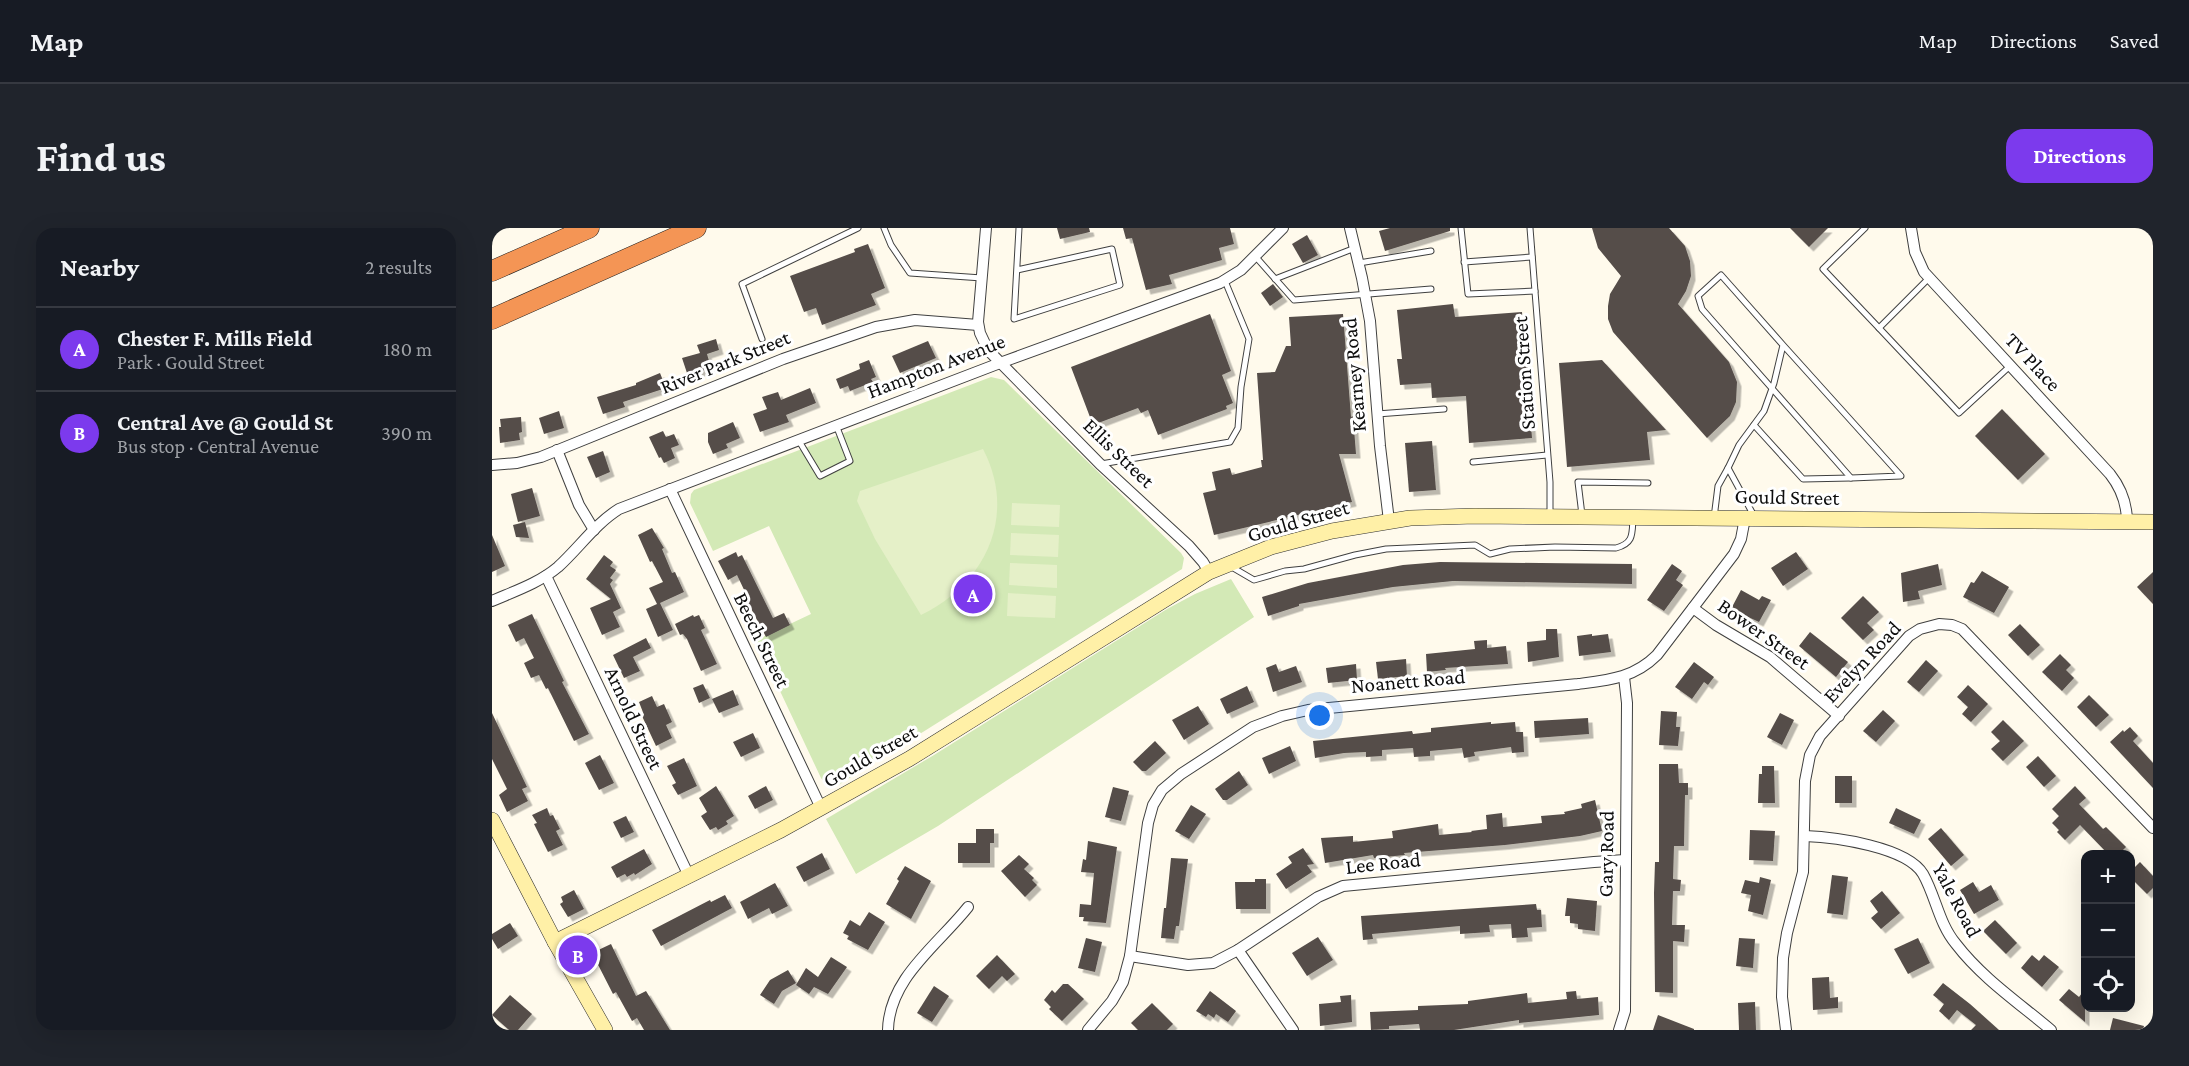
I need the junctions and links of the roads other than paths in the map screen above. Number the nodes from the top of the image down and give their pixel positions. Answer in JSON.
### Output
{"nodes":[{"id":1,"x":589,"y":228,"type":"edge"},
{"id":2,"x":696,"y":228,"type":"edge"},
{"id":3,"x":858,"y":228,"type":"edge"},
{"id":4,"x":884,"y":228,"type":"edge"},
{"id":5,"x":986,"y":228,"type":"edge"},
{"id":6,"x":1019,"y":228,"type":"edge"},
{"id":7,"x":1283,"y":228,"type":"edge"},
{"id":8,"x":1350,"y":228,"type":"edge"},
{"id":9,"x":1461,"y":228,"type":"edge"},
{"id":10,"x":1530,"y":228,"type":"edge"},
{"id":11,"x":1865,"y":228,"type":"edge"},
{"id":12,"x":1911,"y":228,"type":"edge"},
{"id":13,"x":1355,"y":248,"type":"junction"},
{"id":14,"x":1431,"y":251,"type":"dead end"},
{"id":15,"x":1255,"y":256,"type":"junction"},
{"id":16,"x":1532,"y":257,"type":"junction"},
{"id":17,"x":1464,"y":262,"type":"junction"},
{"id":18,"x":1359,"y":263,"type":"junction"},
{"id":19,"x":1017,"y":270,"type":"junction"},
{"id":20,"x":492,"y":271,"type":"edge"},
{"id":21,"x":982,"y":278,"type":"junction"},
{"id":22,"x":1929,"y":278,"type":"junction"},
{"id":23,"x":1275,"y":279,"type":"junction"},
{"id":24,"x":1225,"y":281,"type":"junction"},
{"id":25,"x":1431,"y":289,"type":"dead end"},
{"id":26,"x":1535,"y":291,"type":"junction"},
{"id":27,"x":1366,"y":294,"type":"junction"},
{"id":28,"x":492,"y":319,"type":"edge"},
{"id":29,"x":978,"y":325,"type":"junction"},
{"id":30,"x":1879,"y":328,"type":"junction"},
{"id":31,"x":762,"y":339,"type":"dead end"},
{"id":32,"x":1782,"y":345,"type":"junction"},
{"id":33,"x":1000,"y":363,"type":"junction"},
{"id":34,"x":2010,"y":366,"type":"junction"},
{"id":35,"x":1772,"y":390,"type":"junction"},
{"id":36,"x":1444,"y":409,"type":"dead end"},
{"id":37,"x":1377,"y":414,"type":"junction"},
{"id":38,"x":836,"y":425,"type":"junction"},
{"id":39,"x":1754,"y":425,"type":"junction"},
{"id":40,"x":799,"y":440,"type":"junction"},
{"id":41,"x":557,"y":450,"type":"junction"},
{"id":42,"x":1547,"y":455,"type":"junction"},
{"id":43,"x":1473,"y":462,"type":"dead end"},
{"id":44,"x":1100,"y":464,"type":"junction"},
{"id":45,"x":492,"y":465,"type":"edge"},
{"id":46,"x":1728,"y":468,"type":"junction"},
{"id":47,"x":1851,"y":478,"type":"junction"},
{"id":48,"x":1648,"y":483,"type":"dead end"},
{"id":49,"x":670,"y":489,"type":"junction"},
{"id":50,"x":1550,"y":516,"type":"junction"},
{"id":51,"x":1582,"y":517,"type":"junction"},
{"id":52,"x":1633,"y":517,"type":"junction"},
{"id":53,"x":1714,"y":518,"type":"junction"},
{"id":54,"x":1750,"y":518,"type":"junction"},
{"id":55,"x":1389,"y":521,"type":"junction"},
{"id":56,"x":2127,"y":522,"type":"junction"},
{"id":57,"x":2153,"y":522,"type":"edge"},
{"id":58,"x":594,"y":530,"type":"junction"},
{"id":59,"x":1229,"y":565,"type":"junction"},
{"id":60,"x":1209,"y":572,"type":"junction"},
{"id":61,"x":546,"y":576,"type":"junction"},
{"id":62,"x":492,"y":601,"type":"edge"},
{"id":63,"x":1693,"y":608,"type":"junction"},
{"id":64,"x":1624,"y":677,"type":"junction"},
{"id":65,"x":1839,"y":716,"type":"junction"},
{"id":66,"x":821,"y":808,"type":"junction"},
{"id":67,"x":492,"y":820,"type":"edge"},
{"id":68,"x":2153,"y":828,"type":"edge"},
{"id":69,"x":1805,"y":836,"type":"junction"},
{"id":70,"x":1625,"y":860,"type":"junction"},
{"id":71,"x":689,"y":876,"type":"junction"},
{"id":72,"x":968,"y":907,"type":"dead end"},
{"id":73,"x":555,"y":942,"type":"junction"},
{"id":74,"x":1238,"y":950,"type":"junction"},
{"id":75,"x":1130,"y":956,"type":"junction"},
{"id":76,"x":605,"y":1030,"type":"edge"},
{"id":77,"x":888,"y":1030,"type":"edge"},
{"id":78,"x":1088,"y":1030,"type":"edge"},
{"id":79,"x":1293,"y":1030,"type":"edge"},
{"id":80,"x":1619,"y":1030,"type":"edge"},
{"id":81,"x":1786,"y":1030,"type":"edge"},
{"id":82,"x":2051,"y":1030,"type":"edge"}],
"edges":[{"from":1,"to":20,"type":"highway"},
{"from":2,"to":28,"type":"highway"},
{"from":3,"to":31,"type":"lane"},
{"from":4,"to":21,"type":"lane"},
{"from":5,"to":21,"type":"street"},
{"from":6,"to":19,"type":"lane"},
{"from":7,"to":15,"type":"street","name":"Hampton Avenue"},
{"from":8,"to":13,"type":"street","name":"Kearney Road"},
{"from":9,"to":17,"type":"lane"},
{"from":10,"to":16,"type":"lane","name":"Station Street"},
{"from":11,"to":30,"type":"lane"},
{"from":12,"to":22,"type":"street","name":"TV Place"},
{"from":13,"to":18,"type":"street","name":"Kearney Road"},
{"from":13,"to":23,"type":"lane"},
{"from":14,"to":18,"type":"lane"},
{"from":15,"to":23,"type":"lane"},
{"from":15,"to":24,"type":"street","name":"Hampton Avenue"},
{"from":16,"to":17,"type":"lane"},
{"from":16,"to":26,"type":"lane","name":"Station Street"},
{"from":17,"to":26,"type":"lane"},
{"from":18,"to":27,"type":"street","name":"Kearney Road"},
{"from":19,"to":19,"type":"lane"},
{"from":21,"to":29,"type":"street"},
{"from":22,"to":30,"type":"lane"},
{"from":22,"to":34,"type":"street","name":"TV Place"},
{"from":23,"to":27,"type":"lane"},
{"from":24,"to":33,"type":"street","name":"Hampton Avenue"},
{"from":24,"to":44,"type":"lane"},
{"from":25,"to":27,"type":"lane"},
{"from":26,"to":42,"type":"lane","name":"Station Street"},
{"from":27,"to":37,"type":"street","name":"Kearney Road"},
{"from":29,"to":33,"type":"street","name":"Ellis Street"},
{"from":29,"to":41,"type":"street","name":"River Park Street"},
{"from":30,"to":34,"type":"lane"},
{"from":32,"to":35,"type":"lane"},
{"from":32,"to":35,"type":"lane"},
{"from":32,"to":47,"type":"lane"},
{"from":33,"to":38,"type":"street","name":"Hampton Avenue"},
{"from":33,"to":44,"type":"street","name":"Ellis Street"},
{"from":34,"to":56,"type":"street","name":"TV Place"},
{"from":35,"to":39,"type":"lane"},
{"from":35,"to":47,"type":"lane"},
{"from":36,"to":37,"type":"lane"},
{"from":37,"to":55,"type":"street","name":"Kearney Road"},
{"from":38,"to":40,"type":"street","name":"Hampton Avenue"},
{"from":38,"to":40,"type":"lane"},
{"from":39,"to":46,"type":"lane"},
{"from":39,"to":47,"type":"lane"},
{"from":40,"to":49,"type":"street","name":"Hampton Avenue"},
{"from":41,"to":45,"type":"street","name":"River Park Street"},
{"from":41,"to":58,"type":"street"},
{"from":42,"to":43,"type":"lane"},
{"from":42,"to":50,"type":"lane","name":"Station Street"},
{"from":44,"to":60,"type":"street","name":"Ellis Street"},
{"from":46,"to":53,"type":"lane"},
{"from":46,"to":54,"type":"lane"},
{"from":48,"to":51,"type":"lane"},
{"from":49,"to":58,"type":"street","name":"Hampton Avenue"},
{"from":49,"to":66,"type":"street","name":"Beech Street"},
{"from":50,"to":51,"type":"main road","name":"Gould Street"},
{"from":50,"to":55,"type":"main road","name":"Gould Street"},
{"from":51,"to":52,"type":"main road","name":"Gould Street"},
{"from":52,"to":53,"type":"main road","name":"Gould Street"},
{"from":52,"to":59,"type":"lane"},
{"from":53,"to":54,"type":"main road","name":"Gould Street"},
{"from":54,"to":56,"type":"main road","name":"Gould Street"},
{"from":54,"to":63,"type":"street","name":"Noanett Road"},
{"from":55,"to":59,"type":"main road","name":"Gould Street"},
{"from":56,"to":57,"type":"main road","name":"Gould Street"},
{"from":58,"to":61,"type":"street","name":"Hampton Avenue"},
{"from":59,"to":60,"type":"main road","name":"Gould Street"},
{"from":60,"to":66,"type":"main road","name":"Gould Street"},
{"from":61,"to":62,"type":"street","name":"Hampton Avenue"},
{"from":61,"to":71,"type":"street","name":"Arnold Street"},
{"from":63,"to":64,"type":"street","name":"Noanett Road"},
{"from":63,"to":65,"type":"street","name":"Bower Street"},
{"from":64,"to":70,"type":"street","name":"Gary Road"},
{"from":64,"to":75,"type":"street","name":"Noanett Road"},
{"from":65,"to":68,"type":"street","name":"Evelyn Road"},
{"from":65,"to":69,"type":"street","name":"Evelyn Road"},
{"from":66,"to":71,"type":"main road","name":"Gould Street"},
{"from":67,"to":73,"type":"main road"},
{"from":69,"to":81,"type":"street","name":"Evelyn Road"},
{"from":69,"to":82,"type":"street","name":"Yale Road"},
{"from":70,"to":74,"type":"street","name":"Lee Road"},
{"from":70,"to":80,"type":"street","name":"Gary Road"},
{"from":71,"to":73,"type":"main road","name":"Gould Street"},
{"from":72,"to":77,"type":"street"},
{"from":73,"to":76,"type":"main road"},
{"from":74,"to":75,"type":"street","name":"Lee Road"},
{"from":74,"to":79,"type":"street"},
{"from":75,"to":78,"type":"street","name":"Noanett Road"}]}
